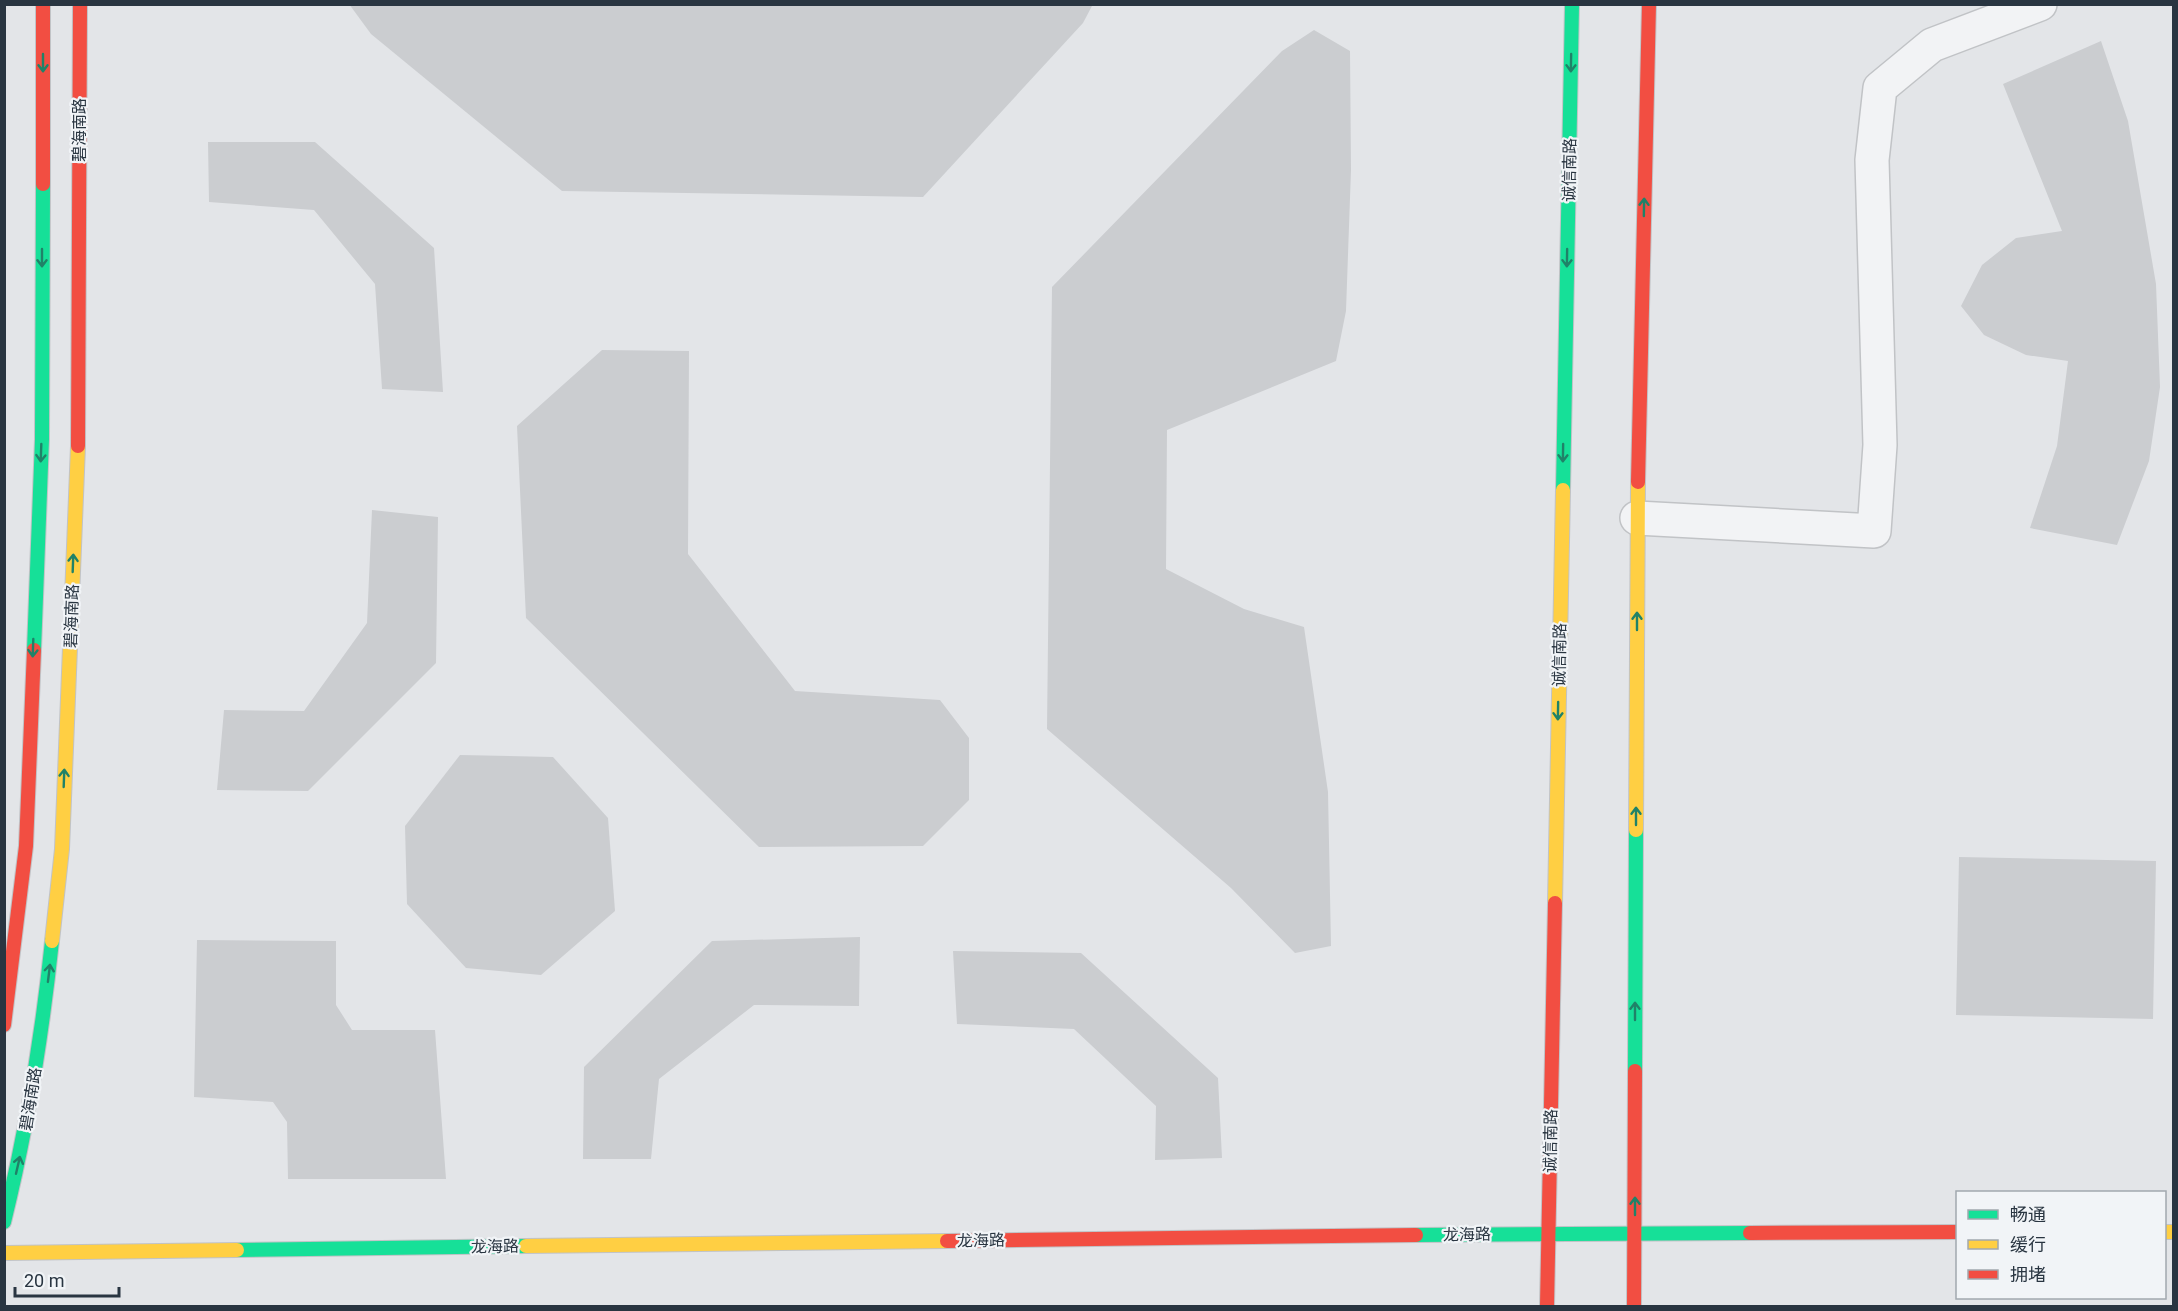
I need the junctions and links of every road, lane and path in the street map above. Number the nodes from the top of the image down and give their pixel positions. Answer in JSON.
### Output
{"nodes":[{"id":1,"x":43,"y":4,"type":"edge"},
{"id":2,"x":80,"y":4,"type":"edge"},
{"id":3,"x":1572,"y":4,"type":"edge"},
{"id":4,"x":1649,"y":4,"type":"edge"},
{"id":5,"x":2040,"y":4,"type":"edge"},
{"id":6,"x":1637,"y":518,"type":"junction"},
{"id":7,"x":4,"y":1025,"type":"edge"},
{"id":8,"x":4,"y":1222,"type":"edge"},
{"id":9,"x":1956,"y":1232,"type":"edge"},
{"id":10,"x":1548,"y":1233,"type":"junction"},
{"id":11,"x":1635,"y":1233,"type":"junction"},
{"id":12,"x":4,"y":1253,"type":"edge"},
{"id":13,"x":1547,"y":1306,"type":"edge"},
{"id":14,"x":1634,"y":1306,"type":"edge"}],
"edges":[{"from":1,"to":7,"type":"main road","one_way":true},
{"from":8,"to":2,"type":"main road","name":"碧海南路","one_way":true},
{"from":3,"to":10,"type":"main road","name":"诚信南路","one_way":true},
{"from":6,"to":4,"type":"main road","one_way":true},
{"from":5,"to":6,"type":"street"},
{"from":11,"to":6,"type":"main road","one_way":true},
{"from":9,"to":11,"type":"main road","name":"龙海路"},
{"from":10,"to":11,"type":"main road","name":"龙海路"},
{"from":10,"to":12,"type":"main road","name":"龙海路"},
{"from":10,"to":13,"type":"main road","name":"诚信南路"},
{"from":11,"to":14,"type":"main road"}]}
